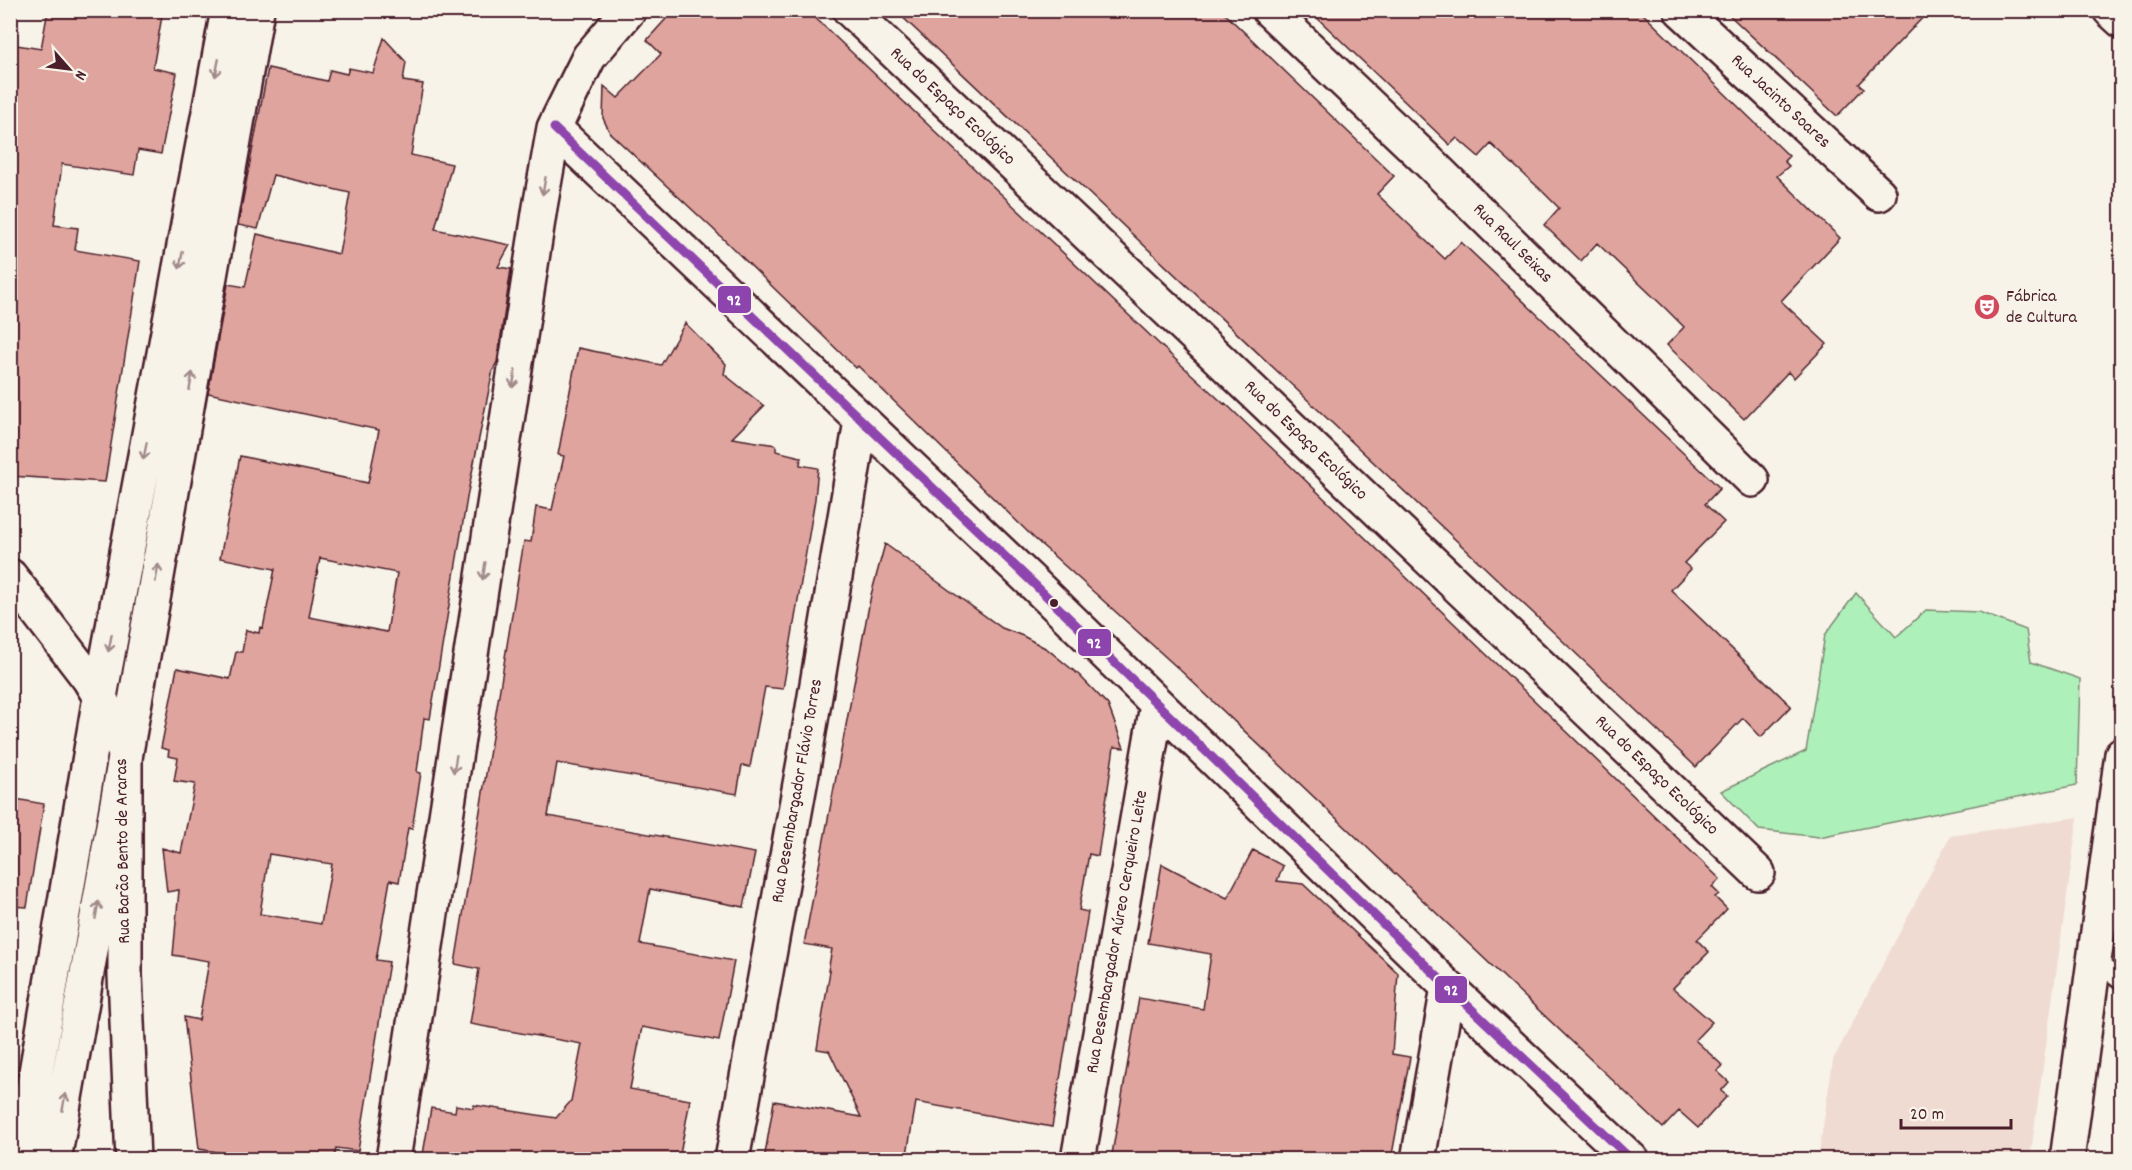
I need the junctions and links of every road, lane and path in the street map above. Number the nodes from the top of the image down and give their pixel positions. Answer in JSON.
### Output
{"nodes":[{"id":1,"x":228,"y":10,"type":"edge"},
{"id":2,"x":257,"y":10,"type":"edge"},
{"id":3,"x":629,"y":10,"type":"edge"},
{"id":4,"x":849,"y":10,"type":"edge"},
{"id":5,"x":1269,"y":10,"type":"edge"},
{"id":6,"x":1681,"y":10,"type":"edge"},
{"id":7,"x":2110,"y":10,"type":"edge"},
{"id":8,"x":2121,"y":21,"type":"edge"},
{"id":9,"x":554,"y":128,"type":"junction"},
{"id":10,"x":1879,"y":194,"type":"dead end"},
{"id":11,"x":861,"y":421,"type":"junction"},
{"id":12,"x":1752,"y":480,"type":"dead end"},
{"id":13,"x":10,"y":576,"type":"edge"},
{"id":14,"x":100,"y":697,"type":"junction"},
{"id":15,"x":1157,"y":705,"type":"junction"},
{"id":16,"x":125,"y":753,"type":"junction"},
{"id":17,"x":2121,"y":754,"type":"edge"},
{"id":18,"x":1758,"y":873,"type":"dead end"},
{"id":19,"x":2094,"y":960,"type":"junction"},
{"id":20,"x":2121,"y":981,"type":"edge"},
{"id":21,"x":1448,"y":987,"type":"junction"},
{"id":22,"x":21,"y":1160,"type":"edge"},
{"id":23,"x":54,"y":1160,"type":"edge"},
{"id":24,"x":133,"y":1160,"type":"edge"},
{"id":25,"x":393,"y":1160,"type":"edge"},
{"id":26,"x":732,"y":1160,"type":"edge"},
{"id":27,"x":1078,"y":1160,"type":"edge"},
{"id":28,"x":1418,"y":1160,"type":"edge"},
{"id":29,"x":1632,"y":1160,"type":"edge"},
{"id":30,"x":2067,"y":1160,"type":"edge"}],
"edges":[{"from":1,"to":14,"type":"street","one_way":true},
{"from":16,"to":2,"type":"street","one_way":true},
{"from":3,"to":9,"type":"street"},
{"from":4,"to":18,"type":"street","name":"Rua do Espaço Ecológico"},
{"from":5,"to":12,"type":"street","name":"Rua Raul Seixas"},
{"from":6,"to":10,"type":"street","name":"Rua Jacinto Soares"},
{"from":7,"to":8,"type":"street"},
{"from":9,"to":11,"type":"street"},
{"from":9,"to":25,"type":"street","one_way":true},
{"from":11,"to":15,"type":"street"},
{"from":11,"to":26,"type":"street","name":"Rua Desembargador Flávio Torres"},
{"from":13,"to":14,"type":"street","name":"Rua Barão Bento de Araras"},
{"from":14,"to":16,"type":"street","name":"Rua Barão Bento de Araras"},
{"from":14,"to":22,"type":"street"},
{"from":15,"to":21,"type":"street"},
{"from":15,"to":27,"type":"street","name":"Rua Desembargador Aúreo Cerqueiro Leite"},
{"from":23,"to":16,"type":"street","one_way":true},
{"from":16,"to":24,"type":"street","name":"Rua Barão Bento de Araras"},
{"from":17,"to":19,"type":"street"},
{"from":19,"to":20,"type":"lane"},
{"from":19,"to":30,"type":"street"},
{"from":21,"to":28,"type":"street"},
{"from":21,"to":29,"type":"street"}]}
